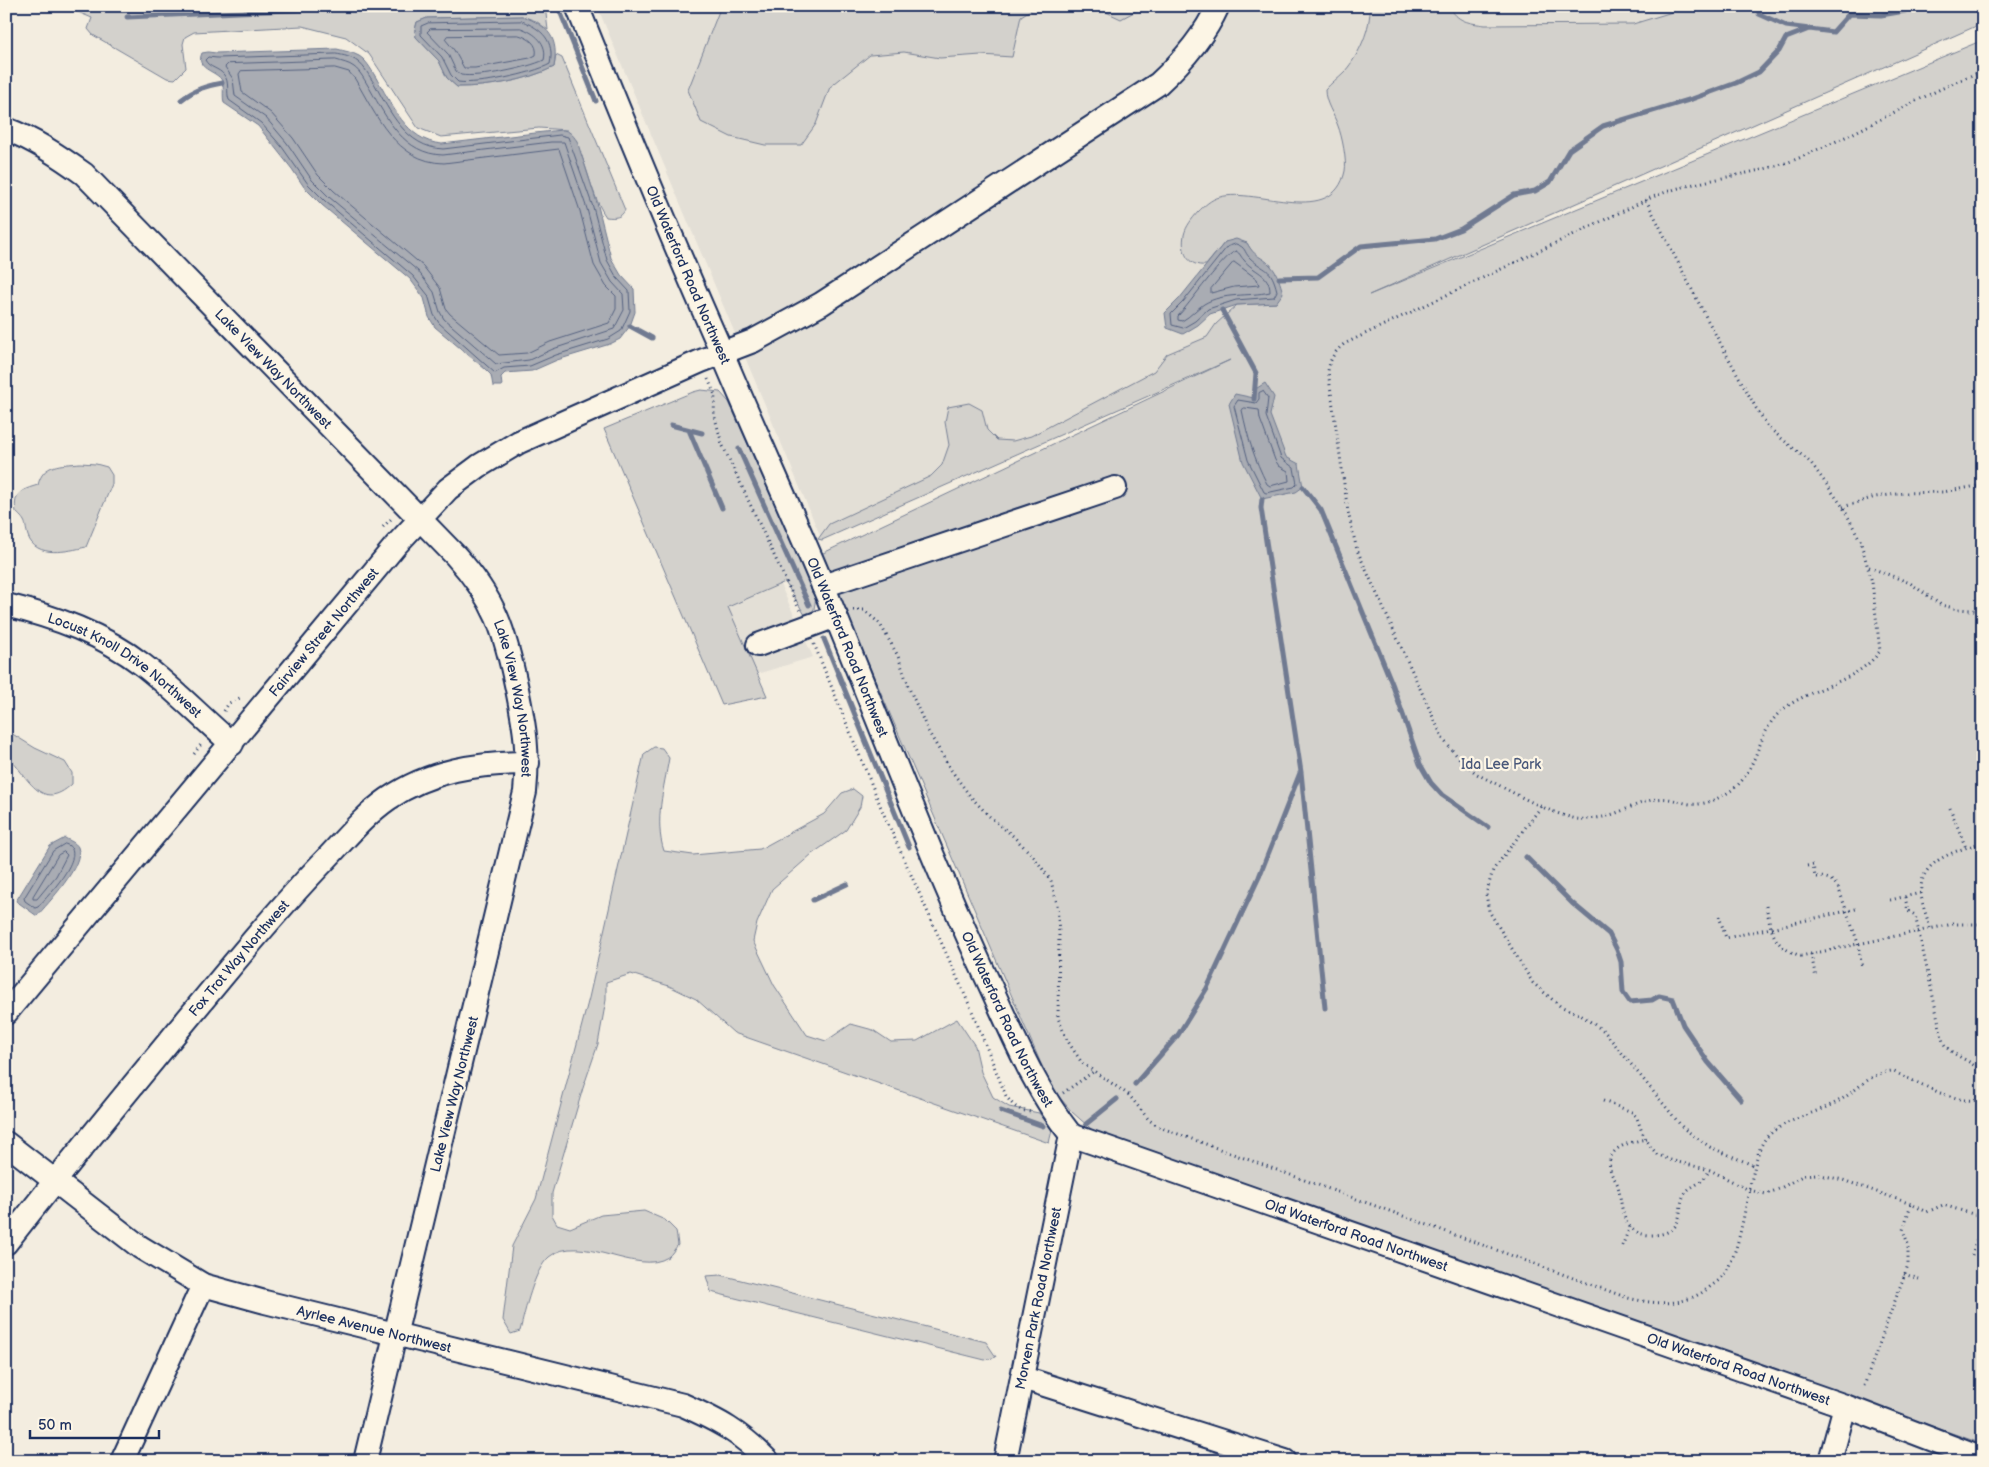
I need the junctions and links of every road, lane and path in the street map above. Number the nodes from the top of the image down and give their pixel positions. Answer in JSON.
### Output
{"nodes":[{"id":1,"x":577,"y":6,"type":"edge"},
{"id":2,"x":1218,"y":6,"type":"edge"},
{"id":3,"x":1983,"y":71,"type":"edge"},
{"id":4,"x":6,"y":129,"type":"edge"},
{"id":5,"x":1646,"y":200,"type":"junction"},
{"id":6,"x":722,"y":353,"type":"junction"},
{"id":7,"x":701,"y":361,"type":"junction"},
{"id":8,"x":1983,"y":485,"type":"edge"},
{"id":9,"x":1115,"y":488,"type":"dead end"},
{"id":10,"x":1843,"y":507,"type":"junction"},
{"id":11,"x":412,"y":511,"type":"junction"},
{"id":12,"x":381,"y":530,"type":"dead end"},
{"id":13,"x":1868,"y":567,"type":"junction"},
{"id":14,"x":823,"y":586,"type":"junction"},
{"id":15,"x":6,"y":605,"type":"edge"},
{"id":16,"x":1983,"y":611,"type":"edge"},
{"id":17,"x":836,"y":616,"type":"junction"},
{"id":18,"x":807,"y":626,"type":"junction"},
{"id":19,"x":758,"y":645,"type":"dead end"},
{"id":20,"x":248,"y":690,"type":"dead end"},
{"id":21,"x":213,"y":727,"type":"junction"},
{"id":22,"x":232,"y":744,"type":"junction"},
{"id":23,"x":192,"y":757,"type":"dead end"},
{"id":24,"x":528,"y":763,"type":"junction"},
{"id":25,"x":1541,"y":807,"type":"junction"},
{"id":26,"x":1950,"y":808,"type":"dead end"},
{"id":27,"x":1983,"y":842,"type":"edge"},
{"id":28,"x":1966,"y":848,"type":"junction"},
{"id":29,"x":1807,"y":866,"type":"dead end"},
{"id":30,"x":1921,"y":893,"type":"junction"},
{"id":31,"x":1905,"y":897,"type":"junction"},
{"id":32,"x":1890,"y":900,"type":"dead end"},
{"id":33,"x":1766,"y":906,"type":"dead end"},
{"id":34,"x":1856,"y":909,"type":"dead end"},
{"id":35,"x":1847,"y":911,"type":"junction"},
{"id":36,"x":1719,"y":916,"type":"dead end"},
{"id":37,"x":1983,"y":924,"type":"edge"},
{"id":38,"x":1770,"y":928,"type":"junction"},
{"id":39,"x":1930,"y":928,"type":"junction"},
{"id":40,"x":1918,"y":930,"type":"junction"},
{"id":41,"x":1858,"y":944,"type":"junction"},
{"id":42,"x":1811,"y":954,"type":"junction"},
{"id":43,"x":1862,"y":968,"type":"dead end"},
{"id":44,"x":1816,"y":978,"type":"dead end"},
{"id":45,"x":6,"y":1013,"type":"edge"},
{"id":46,"x":1983,"y":1077,"type":"edge"},
{"id":47,"x":1603,"y":1100,"type":"dead end"},
{"id":48,"x":1983,"y":1101,"type":"edge"},
{"id":49,"x":1983,"y":1124,"type":"edge"},
{"id":50,"x":1071,"y":1135,"type":"junction"},
{"id":51,"x":1647,"y":1139,"type":"junction"},
{"id":52,"x":1977,"y":1141,"type":"dead end"},
{"id":53,"x":6,"y":1143,"type":"edge"},
{"id":54,"x":1755,"y":1166,"type":"junction"},
{"id":55,"x":1710,"y":1170,"type":"junction"},
{"id":56,"x":55,"y":1180,"type":"junction"},
{"id":57,"x":1749,"y":1190,"type":"junction"},
{"id":58,"x":1911,"y":1204,"type":"junction"},
{"id":59,"x":1983,"y":1218,"type":"edge"},
{"id":60,"x":1630,"y":1227,"type":"junction"},
{"id":61,"x":1981,"y":1231,"type":"edge"},
{"id":62,"x":6,"y":1243,"type":"edge"},
{"id":63,"x":1622,"y":1246,"type":"dead end"},
{"id":64,"x":1972,"y":1255,"type":"dead end"},
{"id":65,"x":1904,"y":1274,"type":"junction"},
{"id":66,"x":1919,"y":1279,"type":"dead end"},
{"id":67,"x":203,"y":1285,"type":"junction"},
{"id":68,"x":395,"y":1334,"type":"junction"},
{"id":69,"x":1023,"y":1378,"type":"junction"},
{"id":70,"x":1864,"y":1386,"type":"dead end"},
{"id":71,"x":1845,"y":1406,"type":"junction"},
{"id":72,"x":1983,"y":1460,"type":"edge"},
{"id":73,"x":122,"y":1461,"type":"edge"},
{"id":74,"x":366,"y":1461,"type":"edge"},
{"id":75,"x":768,"y":1461,"type":"edge"},
{"id":76,"x":1005,"y":1461,"type":"edge"},
{"id":77,"x":1285,"y":1461,"type":"edge"},
{"id":78,"x":1830,"y":1461,"type":"edge"}],
"edges":[{"from":1,"to":6,"type":"street","name":"Old Waterford Road Northwest"},
{"from":2,"to":6,"type":"street","name":"Fairview Street Northwest"},
{"from":3,"to":5,"type":"path"},
{"from":4,"to":11,"type":"street","name":"Lake View Way Northwest"},
{"from":5,"to":10,"type":"path"},
{"from":5,"to":25,"type":"path"},
{"from":6,"to":7,"type":"street","name":"Fairview Street Northwest"},
{"from":6,"to":14,"type":"street","name":"Old Waterford Road Northwest"},
{"from":7,"to":11,"type":"street","name":"Fairview Street Northwest"},
{"from":7,"to":18,"type":"path"},
{"from":8,"to":10,"type":"path"},
{"from":9,"to":14,"type":"street"},
{"from":10,"to":13,"type":"path"},
{"from":11,"to":12,"type":"path"},
{"from":11,"to":22,"type":"street","name":"Fairview Street Northwest"},
{"from":11,"to":24,"type":"street","name":"Lake View Way Northwest"},
{"from":13,"to":16,"type":"path"},
{"from":13,"to":25,"type":"path"},
{"from":14,"to":17,"type":"street","name":"Old Waterford Road Northwest"},
{"from":15,"to":21,"type":"street","name":"Locust Knoll Drive Northwest"},
{"from":17,"to":18,"type":"street"},
{"from":17,"to":50,"type":"street","name":"Old Waterford Road Northwest"},
{"from":17,"to":57,"type":"path"},
{"from":18,"to":19,"type":"street"},
{"from":20,"to":21,"type":"path"},
{"from":21,"to":22,"type":"street","name":"Locust Knoll Drive Northwest"},
{"from":21,"to":23,"type":"path"},
{"from":22,"to":45,"type":"street","name":"Fairview Street Northwest"},
{"from":24,"to":56,"type":"street","name":"Fox Trot Way Northwest"},
{"from":24,"to":68,"type":"street","name":"Lake View Way Northwest"},
{"from":25,"to":54,"type":"path"},
{"from":26,"to":28,"type":"path"},
{"from":27,"to":28,"type":"path"},
{"from":28,"to":30,"type":"path"},
{"from":29,"to":35,"type":"path"},
{"from":30,"to":31,"type":"path"},
{"from":30,"to":39,"type":"path"},
{"from":31,"to":32,"type":"path"},
{"from":31,"to":40,"type":"path"},
{"from":33,"to":38,"type":"path"},
{"from":34,"to":35,"type":"path"},
{"from":35,"to":38,"type":"path"},
{"from":35,"to":41,"type":"path"},
{"from":36,"to":38,"type":"path"},
{"from":37,"to":39,"type":"path"},
{"from":38,"to":42,"type":"path"},
{"from":39,"to":40,"type":"path"},
{"from":40,"to":41,"type":"path"},
{"from":40,"to":46,"type":"path"},
{"from":41,"to":42,"type":"path"},
{"from":41,"to":43,"type":"path"},
{"from":42,"to":44,"type":"path"},
{"from":47,"to":51,"type":"path"},
{"from":48,"to":54,"type":"path"},
{"from":49,"to":52,"type":"path"},
{"from":50,"to":69,"type":"street","name":"Morven Park Road Northwest"},
{"from":50,"to":71,"type":"street","name":"Old Waterford Road Northwest"},
{"from":51,"to":55,"type":"path"},
{"from":51,"to":60,"type":"path"},
{"from":53,"to":56,"type":"street","name":"Ayrlee Avenue Northwest"},
{"from":54,"to":57,"type":"path"},
{"from":55,"to":57,"type":"path"},
{"from":55,"to":60,"type":"path"},
{"from":56,"to":62,"type":"street","name":"Fox Trot Way Northwest"},
{"from":56,"to":67,"type":"street","name":"Ayrlee Avenue Northwest"},
{"from":57,"to":58,"type":"path"},
{"from":58,"to":59,"type":"path"},
{"from":58,"to":65,"type":"path"},
{"from":59,"to":61,"type":"path"},
{"from":60,"to":63,"type":"path"},
{"from":61,"to":64,"type":"path"},
{"from":65,"to":66,"type":"path"},
{"from":65,"to":70,"type":"path"},
{"from":67,"to":68,"type":"street","name":"Ayrlee Avenue Northwest"},
{"from":67,"to":73,"type":"street"},
{"from":68,"to":74,"type":"street","name":"Lake View Way Northwest"},
{"from":68,"to":75,"type":"street","name":"Ayrlee Avenue Northwest"},
{"from":69,"to":76,"type":"street","name":"Morven Park Road Northwest"},
{"from":69,"to":77,"type":"street"},
{"from":71,"to":72,"type":"street","name":"Old Waterford Road Northwest"},
{"from":71,"to":78,"type":"street"}]}
